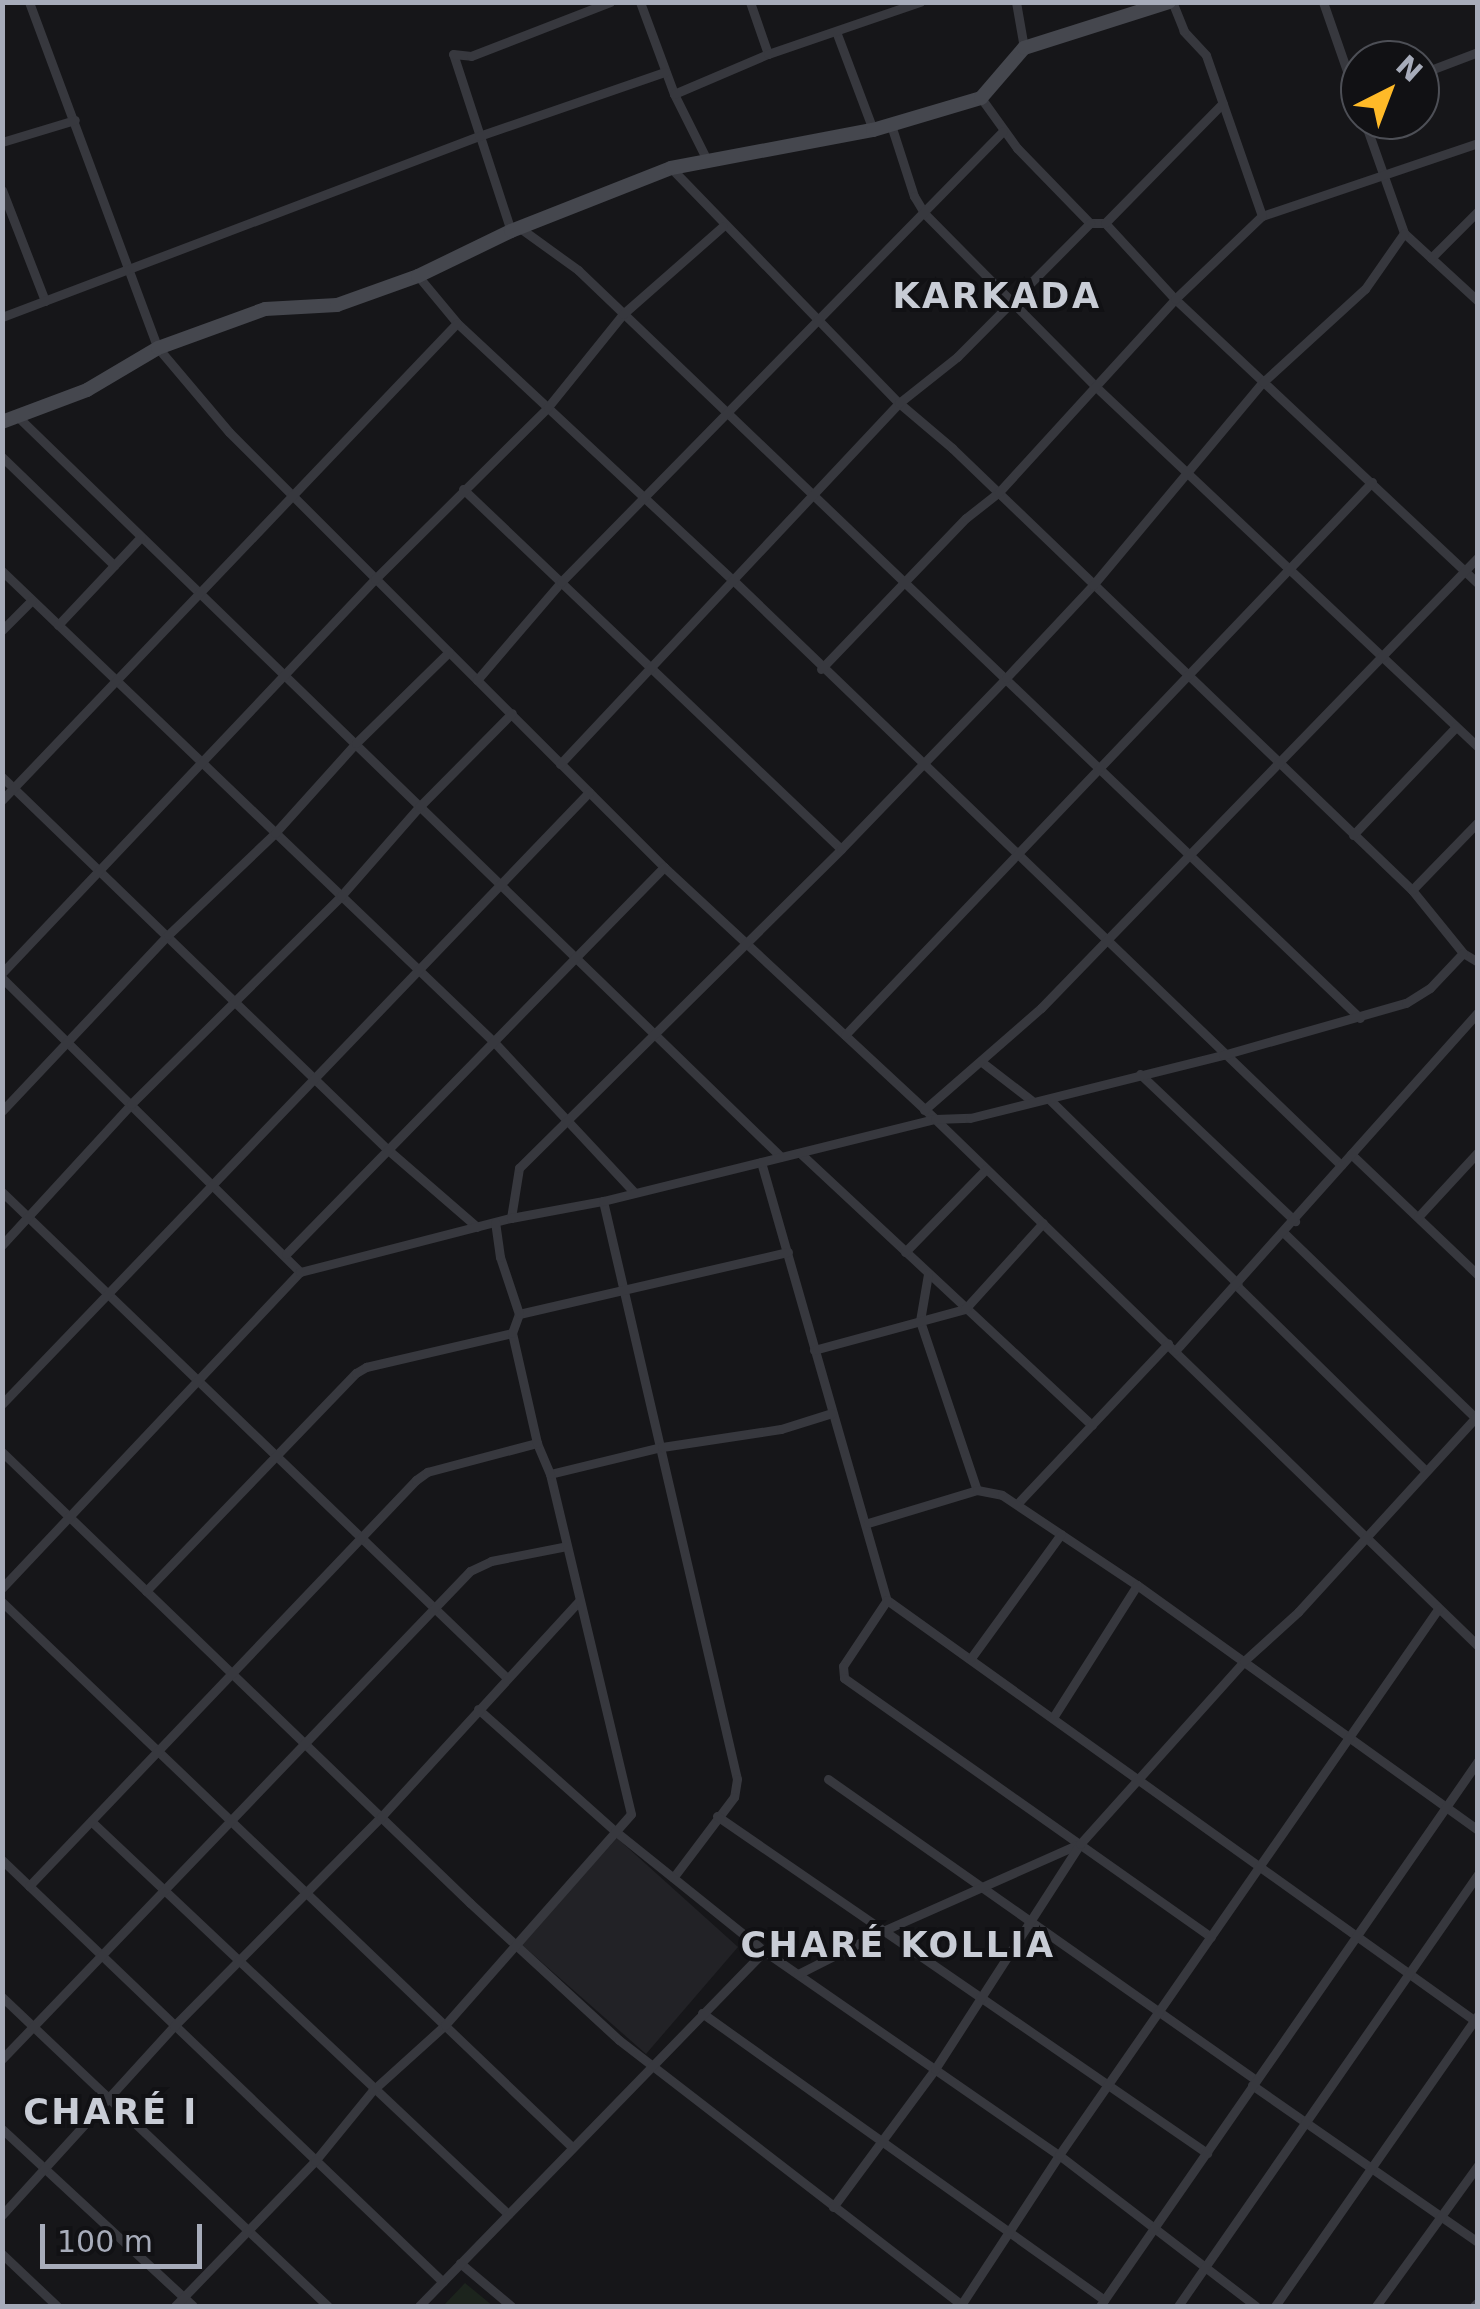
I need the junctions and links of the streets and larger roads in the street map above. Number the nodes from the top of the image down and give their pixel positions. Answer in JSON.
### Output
{"nodes":[{"id":1,"x":29,"y":2,"type":"edge"},
{"id":2,"x":610,"y":2,"type":"edge"},
{"id":3,"x":640,"y":2,"type":"edge"},
{"id":4,"x":750,"y":2,"type":"edge"},
{"id":5,"x":920,"y":2,"type":"edge"},
{"id":6,"x":1016,"y":2,"type":"edge"},
{"id":7,"x":1171,"y":2,"type":"edge"},
{"id":8,"x":1323,"y":2,"type":"edge"},
{"id":9,"x":836,"y":34,"type":"junction"},
{"id":10,"x":1024,"y":48,"type":"junction"},
{"id":11,"x":1340,"y":49,"type":"edge"},
{"id":12,"x":1478,"y":52,"type":"edge"},
{"id":13,"x":768,"y":54,"type":"junction"},
{"id":14,"x":1440,"y":66,"type":"edge"},
{"id":15,"x":666,"y":72,"type":"junction"},
{"id":16,"x":674,"y":94,"type":"junction"},
{"id":17,"x":981,"y":98,"type":"junction"},
{"id":18,"x":1223,"y":102,"type":"junction"},
{"id":19,"x":75,"y":120,"type":"junction"},
{"id":20,"x":891,"y":124,"type":"junction"},
{"id":21,"x":873,"y":130,"type":"junction"},
{"id":22,"x":1003,"y":131,"type":"junction"},
{"id":23,"x":479,"y":136,"type":"junction"},
{"id":24,"x":1371,"y":140,"type":"edge"},
{"id":25,"x":2,"y":142,"type":"edge"},
{"id":26,"x":1478,"y":143,"type":"edge"},
{"id":27,"x":706,"y":160,"type":"junction"},
{"id":28,"x":671,"y":168,"type":"junction"},
{"id":29,"x":1382,"y":172,"type":"junction"},
{"id":30,"x":2,"y":190,"type":"edge"},
{"id":31,"x":925,"y":214,"type":"junction"},
{"id":32,"x":1476,"y":215,"type":"edge"},
{"id":33,"x":1262,"y":216,"type":"junction"},
{"id":34,"x":1090,"y":223,"type":"junction"},
{"id":35,"x":1105,"y":223,"type":"junction"},
{"id":36,"x":722,"y":226,"type":"junction"},
{"id":37,"x":516,"y":230,"type":"junction"},
{"id":38,"x":1404,"y":233,"type":"junction"},
{"id":39,"x":1431,"y":258,"type":"junction"},
{"id":40,"x":132,"y":270,"type":"junction"},
{"id":41,"x":418,"y":276,"type":"junction"},
{"id":42,"x":1175,"y":299,"type":"junction"},
{"id":43,"x":1013,"y":300,"type":"junction"},
{"id":44,"x":45,"y":301,"type":"junction"},
{"id":45,"x":1478,"y":301,"type":"edge"},
{"id":46,"x":623,"y":314,"type":"junction"},
{"id":47,"x":816,"y":316,"type":"junction"},
{"id":48,"x":2,"y":317,"type":"edge"},
{"id":49,"x":457,"y":323,"type":"junction"},
{"id":50,"x":158,"y":348,"type":"junction"},
{"id":51,"x":1264,"y":382,"type":"junction"},
{"id":52,"x":1095,"y":386,"type":"junction"},
{"id":53,"x":899,"y":403,"type":"junction"},
{"id":54,"x":548,"y":407,"type":"junction"},
{"id":55,"x":725,"y":411,"type":"junction"},
{"id":56,"x":10,"y":419,"type":"edge"},
{"id":57,"x":2,"y":456,"type":"edge"},
{"id":58,"x":1187,"y":473,"type":"junction"},
{"id":59,"x":1372,"y":482,"type":"junction"},
{"id":60,"x":463,"y":489,"type":"junction"},
{"id":61,"x":999,"y":492,"type":"junction"},
{"id":62,"x":813,"y":495,"type":"junction"},
{"id":63,"x":290,"y":496,"type":"junction"},
{"id":64,"x":643,"y":497,"type":"junction"},
{"id":65,"x":141,"y":537,"type":"junction"},
{"id":66,"x":1478,"y":557,"type":"edge"},
{"id":67,"x":114,"y":565,"type":"junction"},
{"id":68,"x":1291,"y":568,"type":"junction"},
{"id":69,"x":2,"y":571,"type":"edge"},
{"id":70,"x":1464,"y":571,"type":"junction"},
{"id":71,"x":375,"y":579,"type":"junction"},
{"id":72,"x":733,"y":580,"type":"junction"},
{"id":73,"x":561,"y":582,"type":"junction"},
{"id":74,"x":905,"y":582,"type":"junction"},
{"id":75,"x":1478,"y":584,"type":"edge"},
{"id":76,"x":1093,"y":586,"type":"junction"},
{"id":77,"x":198,"y":595,"type":"junction"},
{"id":78,"x":32,"y":600,"type":"junction"},
{"id":79,"x":58,"y":625,"type":"junction"},
{"id":80,"x":2,"y":630,"type":"edge"},
{"id":81,"x":449,"y":652,"type":"junction"},
{"id":82,"x":1381,"y":652,"type":"junction"},
{"id":83,"x":650,"y":667,"type":"junction"},
{"id":84,"x":821,"y":669,"type":"junction"},
{"id":85,"x":1188,"y":675,"type":"junction"},
{"id":86,"x":1006,"y":678,"type":"junction"},
{"id":87,"x":284,"y":679,"type":"junction"},
{"id":88,"x":477,"y":680,"type":"junction"},
{"id":89,"x":117,"y":682,"type":"junction"},
{"id":90,"x":512,"y":713,"type":"junction"},
{"id":91,"x":1456,"y":727,"type":"junction"},
{"id":92,"x":356,"y":743,"type":"junction"},
{"id":93,"x":1478,"y":747,"type":"edge"},
{"id":94,"x":1277,"y":762,"type":"junction"},
{"id":95,"x":204,"y":764,"type":"junction"},
{"id":96,"x":560,"y":764,"type":"junction"},
{"id":97,"x":922,"y":765,"type":"junction"},
{"id":98,"x":1099,"y":768,"type":"junction"},
{"id":99,"x":2,"y":777,"type":"edge"},
{"id":100,"x":14,"y":789,"type":"junction"},
{"id":101,"x":588,"y":792,"type":"junction"},
{"id":102,"x":2,"y":800,"type":"edge"},
{"id":103,"x":419,"y":807,"type":"junction"},
{"id":104,"x":1478,"y":822,"type":"edge"},
{"id":105,"x":275,"y":834,"type":"junction"},
{"id":106,"x":1353,"y":835,"type":"junction"},
{"id":107,"x":841,"y":849,"type":"junction"},
{"id":108,"x":1017,"y":854,"type":"junction"},
{"id":109,"x":1188,"y":854,"type":"junction"},
{"id":110,"x":664,"y":867,"type":"junction"},
{"id":111,"x":100,"y":872,"type":"junction"},
{"id":112,"x":501,"y":884,"type":"junction"},
{"id":113,"x":1412,"y":890,"type":"junction"},
{"id":114,"x":341,"y":896,"type":"junction"},
{"id":115,"x":168,"y":936,"type":"junction"},
{"id":116,"x":1106,"y":941,"type":"junction"},
{"id":117,"x":745,"y":942,"type":"junction"},
{"id":118,"x":1462,"y":953,"type":"junction"},
{"id":119,"x":577,"y":958,"type":"junction"},
{"id":120,"x":1478,"y":962,"type":"edge"},
{"id":121,"x":415,"y":972,"type":"junction"},
{"id":122,"x":2,"y":976,"type":"edge"},
{"id":123,"x":234,"y":1000,"type":"junction"},
{"id":124,"x":1478,"y":1012,"type":"edge"},
{"id":125,"x":1360,"y":1018,"type":"junction"},
{"id":126,"x":653,"y":1034,"type":"junction"},
{"id":127,"x":845,"y":1036,"type":"junction"},
{"id":128,"x":68,"y":1040,"type":"junction"},
{"id":129,"x":494,"y":1042,"type":"junction"},
{"id":130,"x":1223,"y":1055,"type":"junction"},
{"id":131,"x":983,"y":1062,"type":"junction"},
{"id":132,"x":1140,"y":1074,"type":"junction"},
{"id":133,"x":313,"y":1078,"type":"junction"},
{"id":134,"x":1049,"y":1099,"type":"junction"},
{"id":135,"x":1031,"y":1100,"type":"junction"},
{"id":136,"x":131,"y":1104,"type":"junction"},
{"id":137,"x":924,"y":1110,"type":"junction"},
{"id":138,"x":2,"y":1111,"type":"edge"},
{"id":139,"x":566,"y":1118,"type":"junction"},
{"id":140,"x":935,"y":1119,"type":"junction"},
{"id":141,"x":387,"y":1148,"type":"junction"},
{"id":142,"x":1478,"y":1152,"type":"edge"},
{"id":143,"x":800,"y":1153,"type":"junction"},
{"id":144,"x":1351,"y":1154,"type":"junction"},
{"id":145,"x":781,"y":1157,"type":"junction"},
{"id":146,"x":761,"y":1162,"type":"junction"},
{"id":147,"x":1342,"y":1166,"type":"junction"},
{"id":148,"x":986,"y":1168,"type":"junction"},
{"id":149,"x":212,"y":1183,"type":"junction"},
{"id":150,"x":2,"y":1192,"type":"edge"},
{"id":151,"x":634,"y":1192,"type":"junction"},
{"id":152,"x":603,"y":1201,"type":"junction"},
{"id":153,"x":1418,"y":1217,"type":"junction"},
{"id":154,"x":29,"y":1218,"type":"junction"},
{"id":155,"x":511,"y":1218,"type":"junction"},
{"id":156,"x":1294,"y":1220,"type":"junction"},
{"id":157,"x":495,"y":1222,"type":"junction"},
{"id":158,"x":1043,"y":1223,"type":"junction"},
{"id":159,"x":476,"y":1228,"type":"junction"},
{"id":160,"x":1284,"y":1232,"type":"junction"},
{"id":161,"x":2,"y":1245,"type":"edge"},
{"id":162,"x":788,"y":1252,"type":"junction"},
{"id":163,"x":905,"y":1252,"type":"junction"},
{"id":164,"x":286,"y":1254,"type":"junction"},
{"id":165,"x":300,"y":1272,"type":"junction"},
{"id":166,"x":928,"y":1274,"type":"junction"},
{"id":167,"x":1478,"y":1274,"type":"edge"},
{"id":168,"x":1237,"y":1284,"type":"junction"},
{"id":169,"x":624,"y":1289,"type":"junction"},
{"id":170,"x":106,"y":1294,"type":"junction"},
{"id":171,"x":964,"y":1309,"type":"junction"},
{"id":172,"x":519,"y":1314,"type":"junction"},
{"id":173,"x":920,"y":1321,"type":"junction"},
{"id":174,"x":512,"y":1333,"type":"junction"},
{"id":175,"x":1172,"y":1348,"type":"junction"},
{"id":176,"x":814,"y":1350,"type":"junction"},
{"id":177,"x":196,"y":1380,"type":"junction"},
{"id":178,"x":2,"y":1404,"type":"edge"},
{"id":179,"x":832,"y":1413,"type":"junction"},
{"id":180,"x":1477,"y":1418,"type":"edge"},
{"id":181,"x":1092,"y":1425,"type":"junction"},
{"id":182,"x":537,"y":1444,"type":"junction"},
{"id":183,"x":662,"y":1447,"type":"junction"},
{"id":184,"x":2,"y":1452,"type":"edge"},
{"id":185,"x":277,"y":1456,"type":"junction"},
{"id":186,"x":1425,"y":1470,"type":"junction"},
{"id":187,"x":550,"y":1474,"type":"junction"},
{"id":188,"x":977,"y":1490,"type":"junction"},
{"id":189,"x":1018,"y":1504,"type":"junction"},
{"id":190,"x":69,"y":1516,"type":"junction"},
{"id":191,"x":868,"y":1522,"type":"junction"},
{"id":192,"x":1062,"y":1534,"type":"junction"},
{"id":193,"x":360,"y":1536,"type":"junction"},
{"id":194,"x":1363,"y":1538,"type":"junction"},
{"id":195,"x":567,"y":1546,"type":"junction"},
{"id":196,"x":1138,"y":1585,"type":"junction"},
{"id":197,"x":2,"y":1588,"type":"edge"},
{"id":198,"x":146,"y":1591,"type":"junction"},
{"id":199,"x":888,"y":1600,"type":"junction"},
{"id":200,"x":579,"y":1601,"type":"junction"},
{"id":201,"x":2,"y":1602,"type":"edge"},
{"id":202,"x":434,"y":1608,"type":"junction"},
{"id":203,"x":1438,"y":1609,"type":"junction"},
{"id":204,"x":1478,"y":1646,"type":"edge"},
{"id":205,"x":971,"y":1658,"type":"junction"},
{"id":206,"x":1244,"y":1661,"type":"junction"},
{"id":207,"x":235,"y":1675,"type":"junction"},
{"id":208,"x":507,"y":1678,"type":"junction"},
{"id":209,"x":478,"y":1709,"type":"junction"},
{"id":210,"x":1054,"y":1716,"type":"junction"},
{"id":211,"x":1350,"y":1736,"type":"junction"},
{"id":212,"x":306,"y":1746,"type":"junction"},
{"id":213,"x":161,"y":1752,"type":"junction"},
{"id":214,"x":1478,"y":1761,"type":"edge"},
{"id":215,"x":828,"y":1778,"type":"dead end"},
{"id":216,"x":1137,"y":1778,"type":"junction"},
{"id":217,"x":1446,"y":1806,"type":"junction"},
{"id":218,"x":717,"y":1816,"type":"junction"},
{"id":219,"x":381,"y":1817,"type":"junction"},
{"id":220,"x":92,"y":1822,"type":"junction"},
{"id":221,"x":230,"y":1824,"type":"junction"},
{"id":222,"x":1478,"y":1830,"type":"edge"},
{"id":223,"x":615,"y":1831,"type":"junction"},
{"id":224,"x":1080,"y":1844,"type":"junction"},
{"id":225,"x":2,"y":1860,"type":"edge"},
{"id":226,"x":1260,"y":1867,"type":"junction"},
{"id":227,"x":1478,"y":1874,"type":"edge"},
{"id":228,"x":672,"y":1878,"type":"junction"},
{"id":229,"x":29,"y":1886,"type":"junction"},
{"id":230,"x":981,"y":1887,"type":"junction"},
{"id":231,"x":164,"y":1890,"type":"junction"},
{"id":232,"x":305,"y":1893,"type":"junction"},
{"id":233,"x":1030,"y":1922,"type":"junction"},
{"id":234,"x":885,"y":1930,"type":"junction"},
{"id":235,"x":1356,"y":1936,"type":"junction"},
{"id":236,"x":1211,"y":1938,"type":"junction"},
{"id":237,"x":516,"y":1945,"type":"junction"},
{"id":238,"x":764,"y":1950,"type":"junction"},
{"id":239,"x":100,"y":1956,"type":"junction"},
{"id":240,"x":240,"y":1962,"type":"junction"},
{"id":241,"x":798,"y":1974,"type":"junction"},
{"id":242,"x":1406,"y":1974,"type":"junction"},
{"id":243,"x":980,"y":1994,"type":"junction"},
{"id":244,"x":2,"y":1997,"type":"edge"},
{"id":245,"x":1158,"y":2011,"type":"junction"},
{"id":246,"x":702,"y":2013,"type":"junction"},
{"id":247,"x":1476,"y":2020,"type":"edge"},
{"id":248,"x":445,"y":2025,"type":"junction"},
{"id":249,"x":174,"y":2026,"type":"junction"},
{"id":250,"x":34,"y":2028,"type":"junction"},
{"id":251,"x":2,"y":2059,"type":"edge"},
{"id":252,"x":650,"y":2066,"type":"junction"},
{"id":253,"x":934,"y":2069,"type":"junction"},
{"id":254,"x":1254,"y":2082,"type":"junction"},
{"id":255,"x":1108,"y":2084,"type":"junction"},
{"id":256,"x":372,"y":2091,"type":"junction"},
{"id":257,"x":107,"y":2099,"type":"junction"},
{"id":258,"x":1308,"y":2124,"type":"junction"},
{"id":259,"x":2,"y":2129,"type":"edge"},
{"id":260,"x":882,"y":2140,"type":"junction"},
{"id":261,"x":572,"y":2147,"type":"junction"},
{"id":262,"x":1207,"y":2152,"type":"junction"},
{"id":263,"x":1059,"y":2155,"type":"junction"},
{"id":264,"x":315,"y":2161,"type":"junction"},
{"id":265,"x":1478,"y":2165,"type":"edge"},
{"id":266,"x":1373,"y":2166,"type":"junction"},
{"id":267,"x":43,"y":2169,"type":"junction"},
{"id":268,"x":833,"y":2207,"type":"junction"},
{"id":269,"x":508,"y":2214,"type":"junction"},
{"id":270,"x":2,"y":2215,"type":"edge"},
{"id":271,"x":1442,"y":2216,"type":"junction"},
{"id":272,"x":1153,"y":2230,"type":"junction"},
{"id":273,"x":248,"y":2232,"type":"junction"},
{"id":274,"x":1010,"y":2233,"type":"junction"},
{"id":275,"x":1478,"y":2242,"type":"edge"},
{"id":276,"x":2,"y":2254,"type":"edge"},
{"id":277,"x":460,"y":2264,"type":"junction"},
{"id":278,"x":1204,"y":2268,"type":"junction"},
{"id":279,"x":443,"y":2282,"type":"junction"},
{"id":280,"x":184,"y":2298,"type":"junction"},
{"id":281,"x":1102,"y":2303,"type":"edge"},
{"id":282,"x":57,"y":2306,"type":"edge"},
{"id":283,"x":175,"y":2306,"type":"edge"},
{"id":284,"x":193,"y":2306,"type":"edge"},
{"id":285,"x":328,"y":2306,"type":"edge"},
{"id":286,"x":419,"y":2306,"type":"edge"},
{"id":287,"x":511,"y":2306,"type":"edge"},
{"id":288,"x":962,"y":2306,"type":"edge"},
{"id":289,"x":1178,"y":2306,"type":"edge"},
{"id":290,"x":1256,"y":2306,"type":"edge"},
{"id":291,"x":1275,"y":2306,"type":"edge"},
{"id":292,"x":1376,"y":2306,"type":"edge"}],
"edges":[{"from":1,"to":19,"type":"street"},
{"from":2,"to":23,"type":"street"},
{"from":3,"to":15,"type":"street"},
{"from":4,"to":13,"type":"street"},
{"from":5,"to":9,"type":"street"},
{"from":6,"to":10,"type":"street"},
{"from":7,"to":10,"type":"street"},
{"from":7,"to":18,"type":"street"},
{"from":8,"to":11,"type":"street"},
{"from":9,"to":13,"type":"street"},
{"from":9,"to":21,"type":"street"},
{"from":10,"to":17,"type":"street"},
{"from":12,"to":14,"type":"street"},
{"from":13,"to":16,"type":"street"},
{"from":15,"to":16,"type":"street"},
{"from":15,"to":23,"type":"street"},
{"from":16,"to":27,"type":"street"},
{"from":17,"to":20,"type":"street"},
{"from":17,"to":22,"type":"street"},
{"from":18,"to":33,"type":"street"},
{"from":18,"to":35,"type":"street"},
{"from":19,"to":25,"type":"street"},
{"from":19,"to":40,"type":"street"},
{"from":20,"to":21,"type":"street"},
{"from":20,"to":31,"type":"street"},
{"from":21,"to":27,"type":"street"},
{"from":22,"to":31,"type":"street"},
{"from":22,"to":34,"type":"street"},
{"from":23,"to":37,"type":"street"},
{"from":23,"to":40,"type":"street"},
{"from":24,"to":29,"type":"street"},
{"from":26,"to":29,"type":"street"},
{"from":27,"to":28,"type":"street"},
{"from":28,"to":36,"type":"street"},
{"from":28,"to":37,"type":"street"},
{"from":29,"to":33,"type":"street"},
{"from":29,"to":38,"type":"street"},
{"from":30,"to":44,"type":"street"},
{"from":31,"to":43,"type":"street"},
{"from":31,"to":47,"type":"street"},
{"from":32,"to":39,"type":"street"},
{"from":33,"to":42,"type":"street"},
{"from":34,"to":35,"type":"street"},
{"from":34,"to":43,"type":"street"},
{"from":35,"to":42,"type":"street"},
{"from":36,"to":46,"type":"street"},
{"from":36,"to":47,"type":"street"},
{"from":37,"to":41,"type":"street"},
{"from":37,"to":46,"type":"street"},
{"from":38,"to":39,"type":"street"},
{"from":38,"to":51,"type":"street"},
{"from":39,"to":45,"type":"street"},
{"from":40,"to":44,"type":"street"},
{"from":40,"to":50,"type":"street"},
{"from":41,"to":49,"type":"street"},
{"from":41,"to":50,"type":"street"},
{"from":42,"to":51,"type":"street"},
{"from":42,"to":52,"type":"street"},
{"from":43,"to":52,"type":"street"},
{"from":43,"to":53,"type":"street"},
{"from":44,"to":48,"type":"street"},
{"from":46,"to":54,"type":"street"},
{"from":46,"to":55,"type":"street"},
{"from":47,"to":53,"type":"street"},
{"from":47,"to":55,"type":"street"},
{"from":49,"to":54,"type":"street"},
{"from":49,"to":63,"type":"street"},
{"from":50,"to":56,"type":"street"},
{"from":50,"to":63,"type":"street"},
{"from":51,"to":58,"type":"street"},
{"from":51,"to":59,"type":"street"},
{"from":52,"to":58,"type":"street"},
{"from":52,"to":61,"type":"street"},
{"from":53,"to":61,"type":"street"},
{"from":53,"to":62,"type":"street"},
{"from":54,"to":60,"type":"street"},
{"from":54,"to":64,"type":"street"},
{"from":55,"to":62,"type":"street"},
{"from":55,"to":64,"type":"street"},
{"from":56,"to":65,"type":"street"},
{"from":57,"to":67,"type":"street"},
{"from":58,"to":68,"type":"street"},
{"from":58,"to":76,"type":"street"},
{"from":59,"to":68,"type":"street"},
{"from":59,"to":70,"type":"street"},
{"from":60,"to":71,"type":"street"},
{"from":60,"to":73,"type":"street"},
{"from":61,"to":74,"type":"street"},
{"from":61,"to":76,"type":"street"},
{"from":62,"to":72,"type":"street"},
{"from":62,"to":74,"type":"street"},
{"from":63,"to":71,"type":"street"},
{"from":63,"to":77,"type":"street"},
{"from":64,"to":72,"type":"street"},
{"from":64,"to":73,"type":"street"},
{"from":65,"to":67,"type":"street"},
{"from":65,"to":77,"type":"street"},
{"from":66,"to":70,"type":"street"},
{"from":67,"to":79,"type":"street"},
{"from":68,"to":82,"type":"street"},
{"from":68,"to":85,"type":"street"},
{"from":69,"to":78,"type":"street"},
{"from":70,"to":75,"type":"street"},
{"from":70,"to":82,"type":"street"},
{"from":71,"to":81,"type":"street"},
{"from":71,"to":87,"type":"street"},
{"from":72,"to":83,"type":"street"},
{"from":72,"to":84,"type":"street"},
{"from":73,"to":83,"type":"street"},
{"from":73,"to":88,"type":"street"},
{"from":74,"to":84,"type":"street"},
{"from":74,"to":86,"type":"street"},
{"from":76,"to":85,"type":"street"},
{"from":76,"to":86,"type":"street"},
{"from":77,"to":87,"type":"street"},
{"from":77,"to":89,"type":"street"},
{"from":78,"to":79,"type":"street"},
{"from":78,"to":80,"type":"street"},
{"from":79,"to":89,"type":"street"},
{"from":81,"to":88,"type":"street"},
{"from":81,"to":92,"type":"street"},
{"from":82,"to":91,"type":"street"},
{"from":82,"to":94,"type":"street"},
{"from":83,"to":96,"type":"street"},
{"from":83,"to":107,"type":"street"},
{"from":84,"to":97,"type":"street"},
{"from":85,"to":94,"type":"street"},
{"from":85,"to":98,"type":"street"},
{"from":86,"to":97,"type":"street"},
{"from":86,"to":98,"type":"street"},
{"from":87,"to":92,"type":"street"},
{"from":87,"to":95,"type":"street"},
{"from":88,"to":90,"type":"street"},
{"from":89,"to":95,"type":"street"},
{"from":89,"to":100,"type":"street"},
{"from":90,"to":96,"type":"street"},
{"from":90,"to":103,"type":"street"},
{"from":91,"to":93,"type":"street"},
{"from":91,"to":106,"type":"street"},
{"from":92,"to":103,"type":"street"},
{"from":92,"to":105,"type":"street"},
{"from":94,"to":106,"type":"street"},
{"from":94,"to":109,"type":"street"},
{"from":95,"to":105,"type":"street"},
{"from":95,"to":111,"type":"street"},
{"from":96,"to":101,"type":"street"},
{"from":97,"to":107,"type":"street"},
{"from":97,"to":108,"type":"street"},
{"from":98,"to":108,"type":"street"},
{"from":98,"to":109,"type":"street"},
{"from":99,"to":100,"type":"street"},
{"from":100,"to":102,"type":"street"},
{"from":100,"to":111,"type":"street"},
{"from":101,"to":110,"type":"street"},
{"from":101,"to":112,"type":"street"},
{"from":103,"to":112,"type":"street"},
{"from":103,"to":114,"type":"street"},
{"from":104,"to":113,"type":"street"},
{"from":105,"to":114,"type":"street"},
{"from":105,"to":115,"type":"street"},
{"from":106,"to":113,"type":"street"},
{"from":107,"to":117,"type":"street"},
{"from":108,"to":116,"type":"street"},
{"from":108,"to":127,"type":"street"},
{"from":109,"to":116,"type":"street"},
{"from":109,"to":125,"type":"street"},
{"from":110,"to":117,"type":"street"},
{"from":110,"to":119,"type":"street"},
{"from":111,"to":115,"type":"street"},
{"from":111,"to":122,"type":"street"},
{"from":112,"to":119,"type":"street"},
{"from":112,"to":121,"type":"street"},
{"from":113,"to":118,"type":"street"},
{"from":114,"to":121,"type":"street"},
{"from":114,"to":123,"type":"street"},
{"from":115,"to":123,"type":"street"},
{"from":115,"to":128,"type":"street"},
{"from":116,"to":130,"type":"street"},
{"from":116,"to":131,"type":"street"},
{"from":117,"to":126,"type":"street"},
{"from":117,"to":127,"type":"street"},
{"from":118,"to":120,"type":"street"},
{"from":118,"to":125,"type":"street"},
{"from":119,"to":126,"type":"street"},
{"from":119,"to":129,"type":"street"},
{"from":121,"to":129,"type":"street"},
{"from":121,"to":133,"type":"street"},
{"from":122,"to":128,"type":"street"},
{"from":123,"to":133,"type":"street"},
{"from":123,"to":136,"type":"street"},
{"from":124,"to":144,"type":"street"},
{"from":125,"to":130,"type":"street"},
{"from":126,"to":139,"type":"street"},
{"from":126,"to":145,"type":"street"},
{"from":127,"to":137,"type":"street"},
{"from":128,"to":136,"type":"street"},
{"from":128,"to":138,"type":"street"},
{"from":129,"to":139,"type":"street"},
{"from":129,"to":141,"type":"street"},
{"from":130,"to":132,"type":"street"},
{"from":130,"to":147,"type":"street"},
{"from":131,"to":135,"type":"street"},
{"from":131,"to":137,"type":"street"},
{"from":132,"to":134,"type":"street"},
{"from":132,"to":156,"type":"street"},
{"from":133,"to":141,"type":"street"},
{"from":133,"to":149,"type":"street"},
{"from":134,"to":135,"type":"street"},
{"from":134,"to":168,"type":"street"},
{"from":135,"to":140,"type":"street"},
{"from":136,"to":149,"type":"street"},
{"from":136,"to":154,"type":"street"},
{"from":137,"to":140,"type":"street"},
{"from":139,"to":151,"type":"street"},
{"from":139,"to":155,"type":"street"},
{"from":140,"to":143,"type":"street"},
{"from":140,"to":148,"type":"street"},
{"from":141,"to":159,"type":"street"},
{"from":141,"to":164,"type":"street"},
{"from":142,"to":153,"type":"street"},
{"from":143,"to":145,"type":"street"},
{"from":143,"to":163,"type":"street"},
{"from":144,"to":147,"type":"street"},
{"from":144,"to":153,"type":"street"},
{"from":145,"to":146,"type":"street"},
{"from":146,"to":151,"type":"street"},
{"from":146,"to":162,"type":"street"},
{"from":147,"to":156,"type":"street"},
{"from":148,"to":158,"type":"street"},
{"from":148,"to":163,"type":"street"},
{"from":149,"to":164,"type":"street"},
{"from":149,"to":170,"type":"street"},
{"from":150,"to":154,"type":"street"},
{"from":151,"to":152,"type":"street"},
{"from":152,"to":155,"type":"street"},
{"from":152,"to":169,"type":"street"},
{"from":153,"to":167,"type":"street"},
{"from":154,"to":161,"type":"street"},
{"from":154,"to":170,"type":"street"},
{"from":155,"to":157,"type":"street"},
{"from":156,"to":160,"type":"street"},
{"from":157,"to":159,"type":"street"},
{"from":157,"to":172,"type":"street"},
{"from":158,"to":171,"type":"street"},
{"from":158,"to":175,"type":"street"},
{"from":159,"to":165,"type":"street"},
{"from":160,"to":168,"type":"street"},
{"from":160,"to":180,"type":"street"},
{"from":162,"to":169,"type":"street"},
{"from":162,"to":176,"type":"street"},
{"from":163,"to":166,"type":"street"},
{"from":164,"to":165,"type":"street"},
{"from":165,"to":177,"type":"street"},
{"from":166,"to":171,"type":"street"},
{"from":166,"to":173,"type":"street"},
{"from":168,"to":175,"type":"street"},
{"from":168,"to":186,"type":"street"},
{"from":169,"to":172,"type":"street"},
{"from":169,"to":183,"type":"street"},
{"from":170,"to":177,"type":"street"},
{"from":170,"to":178,"type":"street"},
{"from":171,"to":173,"type":"street"},
{"from":171,"to":181,"type":"street"},
{"from":172,"to":174,"type":"street"},
{"from":173,"to":176,"type":"street"},
{"from":173,"to":188,"type":"street"},
{"from":174,"to":182,"type":"street"},
{"from":174,"to":185,"type":"street"},
{"from":175,"to":181,"type":"street"},
{"from":175,"to":194,"type":"street"},
{"from":176,"to":179,"type":"street"},
{"from":177,"to":185,"type":"street"},
{"from":177,"to":190,"type":"street"},
{"from":179,"to":183,"type":"street"},
{"from":179,"to":191,"type":"street"},
{"from":180,"to":186,"type":"street"},
{"from":181,"to":189,"type":"street"},
{"from":182,"to":187,"type":"street"},
{"from":182,"to":193,"type":"street"},
{"from":183,"to":187,"type":"street"},
{"from":183,"to":218,"type":"street"},
{"from":184,"to":190,"type":"street"},
{"from":185,"to":193,"type":"street"},
{"from":185,"to":198,"type":"street"},
{"from":186,"to":194,"type":"street"},
{"from":187,"to":195,"type":"street"},
{"from":188,"to":189,"type":"street"},
{"from":188,"to":191,"type":"street"},
{"from":189,"to":192,"type":"street"},
{"from":190,"to":197,"type":"street"},
{"from":190,"to":198,"type":"street"},
{"from":191,"to":199,"type":"street"},
{"from":192,"to":196,"type":"street"},
{"from":192,"to":205,"type":"street"},
{"from":193,"to":202,"type":"street"},
{"from":193,"to":207,"type":"street"},
{"from":194,"to":203,"type":"street"},
{"from":194,"to":206,"type":"street"},
{"from":195,"to":200,"type":"street"},
{"from":195,"to":202,"type":"street"},
{"from":196,"to":206,"type":"street"},
{"from":196,"to":210,"type":"street"},
{"from":198,"to":207,"type":"street"},
{"from":199,"to":205,"type":"street"},
{"from":199,"to":224,"type":"street"},
{"from":200,"to":208,"type":"street"},
{"from":200,"to":223,"type":"street"},
{"from":201,"to":213,"type":"street"},
{"from":202,"to":208,"type":"street"},
{"from":202,"to":212,"type":"street"},
{"from":203,"to":204,"type":"street"},
{"from":203,"to":211,"type":"street"},
{"from":205,"to":210,"type":"street"},
{"from":206,"to":211,"type":"street"},
{"from":206,"to":216,"type":"street"},
{"from":207,"to":212,"type":"street"},
{"from":207,"to":213,"type":"street"},
{"from":208,"to":209,"type":"street"},
{"from":209,"to":219,"type":"street"},
{"from":209,"to":223,"type":"street"},
{"from":210,"to":216,"type":"street"},
{"from":211,"to":217,"type":"street"},
{"from":211,"to":226,"type":"street"},
{"from":212,"to":219,"type":"street"},
{"from":212,"to":221,"type":"street"},
{"from":213,"to":220,"type":"street"},
{"from":213,"to":221,"type":"street"},
{"from":214,"to":217,"type":"street"},
{"from":215,"to":230,"type":"street"},
{"from":216,"to":224,"type":"street"},
{"from":216,"to":226,"type":"street"},
{"from":217,"to":222,"type":"street"},
{"from":217,"to":235,"type":"street"},
{"from":218,"to":228,"type":"street"},
{"from":218,"to":234,"type":"street"},
{"from":219,"to":232,"type":"street"},
{"from":219,"to":237,"type":"street"},
{"from":220,"to":229,"type":"street"},
{"from":220,"to":231,"type":"street"},
{"from":221,"to":231,"type":"street"},
{"from":221,"to":232,"type":"street"},
{"from":223,"to":228,"type":"street"},
{"from":223,"to":237,"type":"street"},
{"from":224,"to":230,"type":"street"},
{"from":224,"to":233,"type":"street"},
{"from":224,"to":236,"type":"street"},
{"from":225,"to":229,"type":"street"},
{"from":226,"to":235,"type":"street"},
{"from":226,"to":236,"type":"street"},
{"from":227,"to":242,"type":"street"},
{"from":228,"to":238,"type":"street"},
{"from":229,"to":239,"type":"street"},
{"from":230,"to":233,"type":"street"},
{"from":230,"to":234,"type":"street"},
{"from":231,"to":239,"type":"street"},
{"from":231,"to":240,"type":"street"},
{"from":232,"to":240,"type":"street"},
{"from":232,"to":248,"type":"street"},
{"from":233,"to":243,"type":"street"},
{"from":233,"to":245,"type":"street"},
{"from":234,"to":241,"type":"street"},
{"from":234,"to":243,"type":"street"},
{"from":235,"to":242,"type":"street"},
{"from":235,"to":254,"type":"street"},
{"from":236,"to":245,"type":"street"},
{"from":237,"to":248,"type":"street"},
{"from":237,"to":252,"type":"street"},
{"from":238,"to":241,"type":"street"},
{"from":238,"to":246,"type":"street"},
{"from":239,"to":249,"type":"street"},
{"from":239,"to":250,"type":"street"},
{"from":240,"to":249,"type":"street"},
{"from":240,"to":256,"type":"street"},
{"from":241,"to":253,"type":"street"},
{"from":242,"to":247,"type":"street"},
{"from":242,"to":258,"type":"street"},
{"from":243,"to":253,"type":"street"},
{"from":243,"to":255,"type":"street"},
{"from":244,"to":250,"type":"street"},
{"from":245,"to":254,"type":"street"},
{"from":245,"to":255,"type":"street"},
{"from":246,"to":252,"type":"street"},
{"from":246,"to":260,"type":"street"},
{"from":247,"to":266,"type":"street"},
{"from":248,"to":256,"type":"street"},
{"from":248,"to":261,"type":"street"},
{"from":249,"to":257,"type":"street"},
{"from":249,"to":264,"type":"street"},
{"from":250,"to":251,"type":"street"},
{"from":250,"to":257,"type":"street"},
{"from":252,"to":261,"type":"street"},
{"from":252,"to":268,"type":"street"},
{"from":253,"to":260,"type":"street"},
{"from":253,"to":263,"type":"street"},
{"from":254,"to":258,"type":"street"},
{"from":254,"to":262,"type":"street"},
{"from":255,"to":262,"type":"street"},
{"from":255,"to":263,"type":"street"},
{"from":256,"to":264,"type":"street"},
{"from":256,"to":269,"type":"street"},
{"from":257,"to":267,"type":"street"},
{"from":257,"to":273,"type":"street"},
{"from":258,"to":266,"type":"street"},
{"from":258,"to":278,"type":"street"},
{"from":259,"to":267,"type":"street"},
{"from":260,"to":268,"type":"street"},
{"from":260,"to":274,"type":"street"},
{"from":261,"to":269,"type":"street"},
{"from":262,"to":272,"type":"street"},
{"from":263,"to":272,"type":"street"},
{"from":263,"to":274,"type":"street"},
{"from":264,"to":273,"type":"street"},
{"from":264,"to":279,"type":"street"},
{"from":265,"to":271,"type":"street"},
{"from":266,"to":271,"type":"street"},
{"from":266,"to":291,"type":"street"},
{"from":267,"to":270,"type":"street"},
{"from":267,"to":280,"type":"street"},
{"from":268,"to":288,"type":"street"},
{"from":269,"to":277,"type":"street"},
{"from":271,"to":275,"type":"street"},
{"from":271,"to":292,"type":"street"},
{"from":272,"to":278,"type":"street"},
{"from":272,"to":281,"type":"street"},
{"from":273,"to":280,"type":"street"},
{"from":273,"to":285,"type":"street"},
{"from":274,"to":281,"type":"street"},
{"from":274,"to":288,"type":"street"},
{"from":276,"to":282,"type":"street"},
{"from":277,"to":279,"type":"street"},
{"from":277,"to":287,"type":"street"},
{"from":278,"to":289,"type":"street"},
{"from":278,"to":290,"type":"street"},
{"from":279,"to":286,"type":"street"},
{"from":280,"to":283,"type":"street"},
{"from":280,"to":284,"type":"street"}]}
